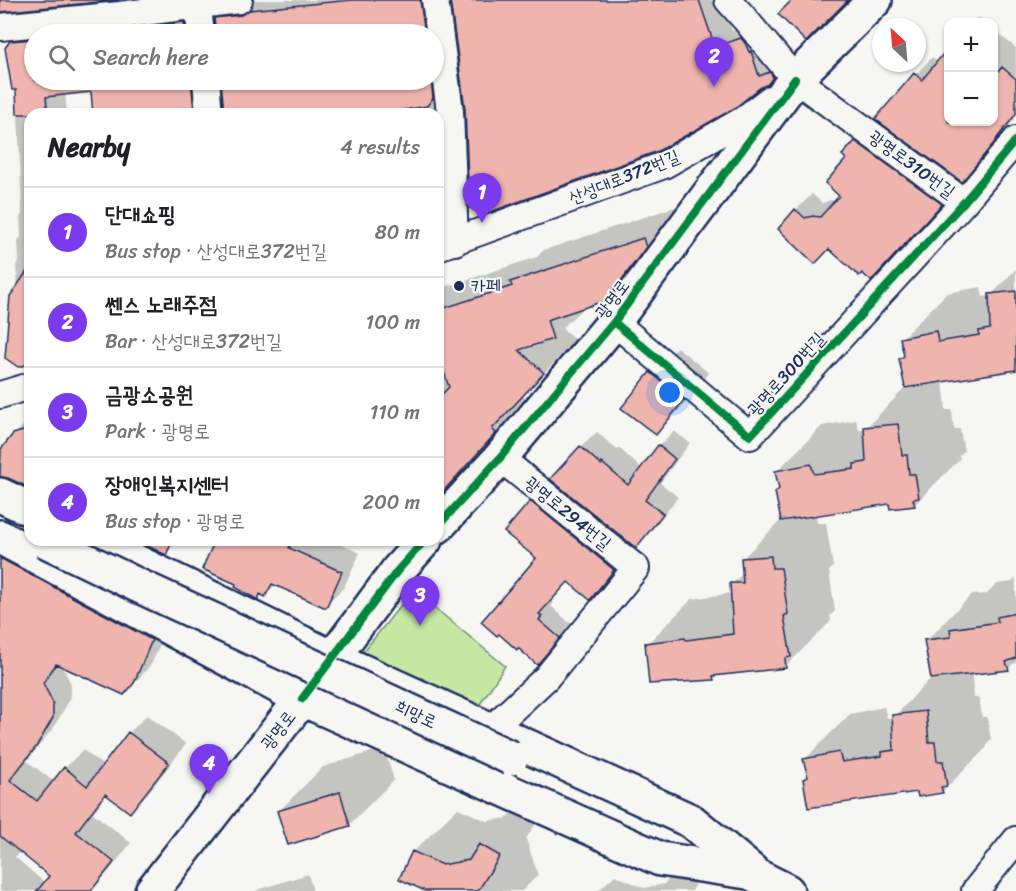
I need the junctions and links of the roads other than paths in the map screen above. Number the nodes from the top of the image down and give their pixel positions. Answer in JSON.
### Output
{"nodes":[{"id":1,"x":239,"y":0,"type":"edge"},
{"id":2,"x":435,"y":0,"type":"edge"},
{"id":3,"x":728,"y":0,"type":"edge"},
{"id":4,"x":875,"y":0,"type":"edge"},
{"id":5,"x":198,"y":3,"type":"edge"},
{"id":6,"x":30,"y":24,"type":"edge"},
{"id":7,"x":200,"y":24,"type":"edge"},
{"id":8,"x":438,"y":24,"type":"edge"},
{"id":9,"x":24,"y":25,"type":"edge"},
{"id":10,"x":0,"y":27,"type":"edge"},
{"id":11,"x":444,"y":67,"type":"edge"},
{"id":12,"x":795,"y":79,"type":"junction"},
{"id":13,"x":207,"y":90,"type":"edge"},
{"id":14,"x":208,"y":108,"type":"edge"},
{"id":15,"x":1016,"y":140,"type":"edge"},
{"id":16,"x":964,"y":202,"type":"junction"},
{"id":17,"x":446,"y":244,"type":"edge"},
{"id":18,"x":614,"y":322,"type":"junction"},
{"id":19,"x":24,"y":388,"type":"edge"},
{"id":20,"x":0,"y":395,"type":"edge"},
{"id":21,"x":500,"y":458,"type":"junction"},
{"id":22,"x":0,"y":495,"type":"edge"},
{"id":23,"x":24,"y":506,"type":"edge"},
{"id":24,"x":0,"y":519,"type":"edge"},
{"id":25,"x":444,"y":519,"type":"edge"},
{"id":26,"x":19,"y":540,"type":"edge"},
{"id":27,"x":30,"y":546,"type":"edge"},
{"id":28,"x":35,"y":546,"type":"edge"},
{"id":29,"x":104,"y":546,"type":"edge"},
{"id":30,"x":420,"y":546,"type":"edge"},
{"id":31,"x":333,"y":658,"type":"junction"},
{"id":32,"x":302,"y":699,"type":"junction"},
{"id":33,"x":491,"y":729,"type":"junction"},
{"id":34,"x":1016,"y":840,"type":"edge"},
{"id":35,"x":754,"y":873,"type":"junction"},
{"id":36,"x":152,"y":891,"type":"edge"},
{"id":37,"x":787,"y":891,"type":"edge"},
{"id":38,"x":975,"y":891,"type":"edge"}],
"edges":[{"from":1,"to":5,"type":"street"},
{"from":2,"to":8,"type":"street"},
{"from":3,"to":12,"type":"street","name":"광명로310번길"},
{"from":4,"to":12,"type":"main road","name":"광명로"},
{"from":5,"to":6,"type":"street"},
{"from":5,"to":7,"type":"street"},
{"from":9,"to":10,"type":"street"},
{"from":11,"to":17,"type":"street"},
{"from":12,"to":16,"type":"street","name":"광명로310번길"},
{"from":12,"to":17,"type":"street","name":"산성대로372번길"},
{"from":12,"to":18,"type":"main road","name":"광명로"},
{"from":13,"to":14,"type":"street"},
{"from":15,"to":16,"type":"street","name":"광명로310번길"},
{"from":16,"to":18,"type":"street","name":"광명로300번길"},
{"from":18,"to":21,"type":"main road","name":"광명로"},
{"from":19,"to":20,"type":"street"},
{"from":21,"to":25,"type":"main road","name":"광명로"},
{"from":21,"to":33,"type":"street","name":"광명로294번길"},
{"from":22,"to":23,"type":"main road"},
{"from":24,"to":26,"type":"main road","name":"희망로"},
{"from":27,"to":32,"type":"main road"},
{"from":28,"to":35,"type":"main road","name":"희망로","bridge":true},
{"from":29,"to":31,"type":"main road"},
{"from":30,"to":31,"type":"main road","name":"광명로"},
{"from":31,"to":32,"type":"main road","name":"광명로"},
{"from":31,"to":33,"type":"main road"},
{"from":32,"to":35,"type":"main road"},
{"from":32,"to":36,"type":"main road","name":"광명로"},
{"from":33,"to":35,"type":"main road"},
{"from":34,"to":38,"type":"street"},
{"from":35,"to":37,"type":"main road","name":"희망로"}]}
